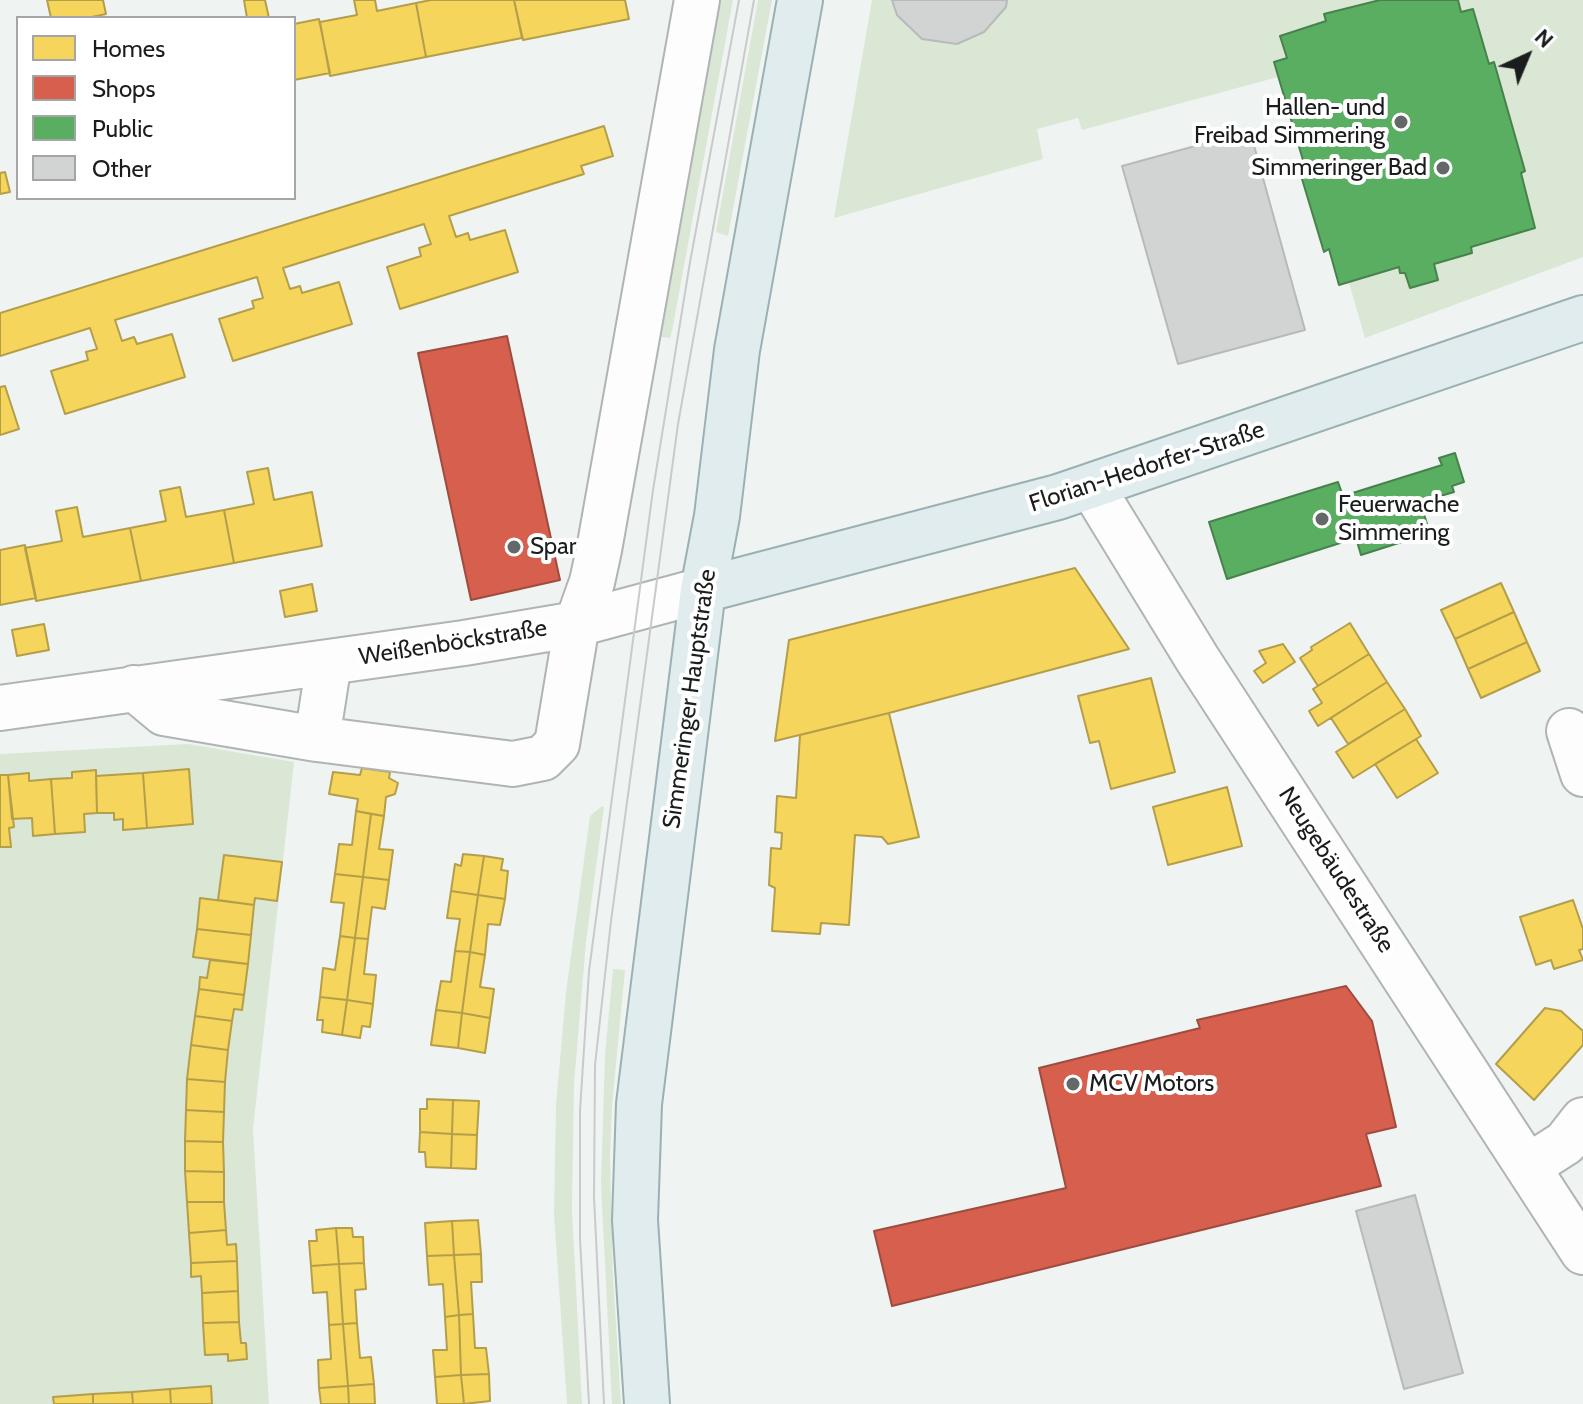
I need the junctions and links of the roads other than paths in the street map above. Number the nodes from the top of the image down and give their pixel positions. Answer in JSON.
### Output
{"nodes":[{"id":1,"x":697,"y":0,"type":"edge"},
{"id":2,"x":800,"y":0,"type":"edge"},
{"id":3,"x":1583,"y":318,"type":"edge"},
{"id":4,"x":1092,"y":487,"type":"junction"},
{"id":5,"x":703,"y":590,"type":"junction"},
{"id":6,"x":577,"y":624,"type":"junction"},
{"id":7,"x":329,"y":662,"type":"junction"},
{"id":8,"x":134,"y":688,"type":"junction"},
{"id":9,"x":0,"y":708,"type":"edge"},
{"id":10,"x":1569,"y":731,"type":"dead end"},
{"id":11,"x":317,"y":739,"type":"junction"},
{"id":12,"x":1583,"y":774,"type":"edge"},
{"id":13,"x":1583,"y":1120,"type":"edge"},
{"id":14,"x":1529,"y":1166,"type":"junction"},
{"id":15,"x":1583,"y":1252,"type":"edge"},
{"id":16,"x":647,"y":1404,"type":"edge"}],
"edges":[{"from":1,"to":6,"type":"street"},
{"from":2,"to":5,"type":"main road","name":"Simmeringer Hauptstraße"},
{"from":3,"to":4,"type":"main road","name":"Florian-Hedorfer-Straße"},
{"from":4,"to":5,"type":"main road","name":"Florian-Hedorfer-Straße"},
{"from":4,"to":14,"type":"street","name":"Neugebäudestraße"},
{"from":5,"to":6,"type":"street","name":"Weißenböckstraße"},
{"from":5,"to":16,"type":"main road","name":"Simmeringer Hauptstraße"},
{"from":6,"to":7,"type":"street","name":"Weißenböckstraße"},
{"from":6,"to":11,"type":"street","name":"Weißenböckstraße"},
{"from":7,"to":8,"type":"street","name":"Weißenböckstraße"},
{"from":7,"to":11,"type":"street","name":"Weißenböckstraße"},
{"from":8,"to":9,"type":"street","name":"Weißenböckstraße"},
{"from":8,"to":11,"type":"street","name":"Weißenböckstraße"},
{"from":10,"to":12,"type":"street"},
{"from":13,"to":14,"type":"street"},
{"from":14,"to":15,"type":"street","name":"Neugebäudestraße"}]}
